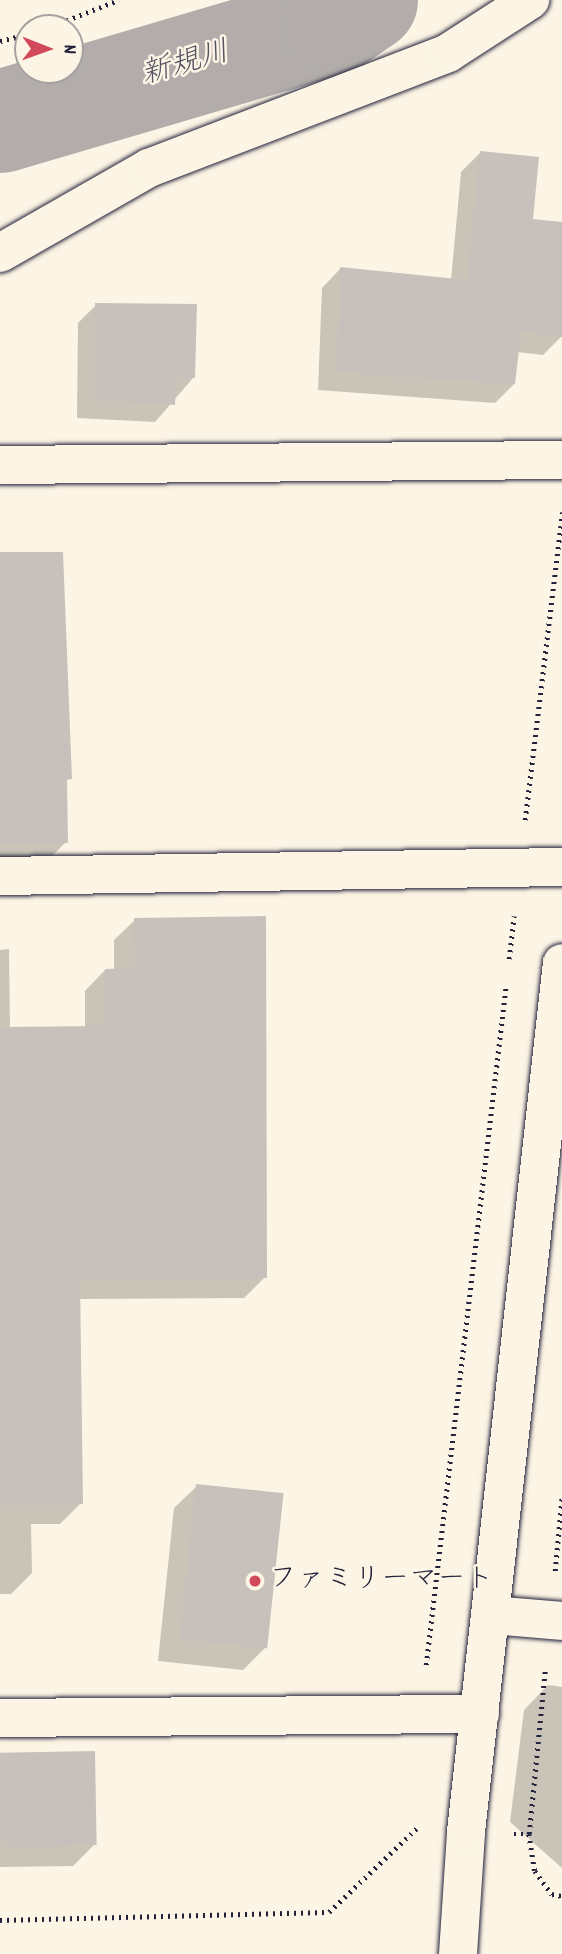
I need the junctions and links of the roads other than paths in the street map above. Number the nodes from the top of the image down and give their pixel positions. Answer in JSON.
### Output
{"nodes":[{"id":1,"x":530,"y":0,"type":"edge"},
{"id":2,"x":0,"y":253,"type":"edge"},
{"id":3,"x":562,"y":460,"type":"edge"},
{"id":4,"x":0,"y":465,"type":"edge"},
{"id":5,"x":562,"y":867,"type":"edge"},
{"id":6,"x":0,"y":876,"type":"edge"},
{"id":7,"x":562,"y":963,"type":"edge"},
{"id":8,"x":491,"y":1615,"type":"junction"},
{"id":9,"x":556,"y":1621,"type":"edge"},
{"id":10,"x":480,"y":1714,"type":"junction"},
{"id":11,"x":0,"y":1718,"type":"edge"},
{"id":12,"x":458,"y":1954,"type":"edge"}],
"edges":[{"from":1,"to":2,"type":"street"},
{"from":3,"to":4,"type":"street"},
{"from":5,"to":6,"type":"street"},
{"from":7,"to":8,"type":"street"},
{"from":8,"to":9,"type":"street"},
{"from":8,"to":10,"type":"street"},
{"from":10,"to":11,"type":"street"},
{"from":10,"to":12,"type":"street"}]}
